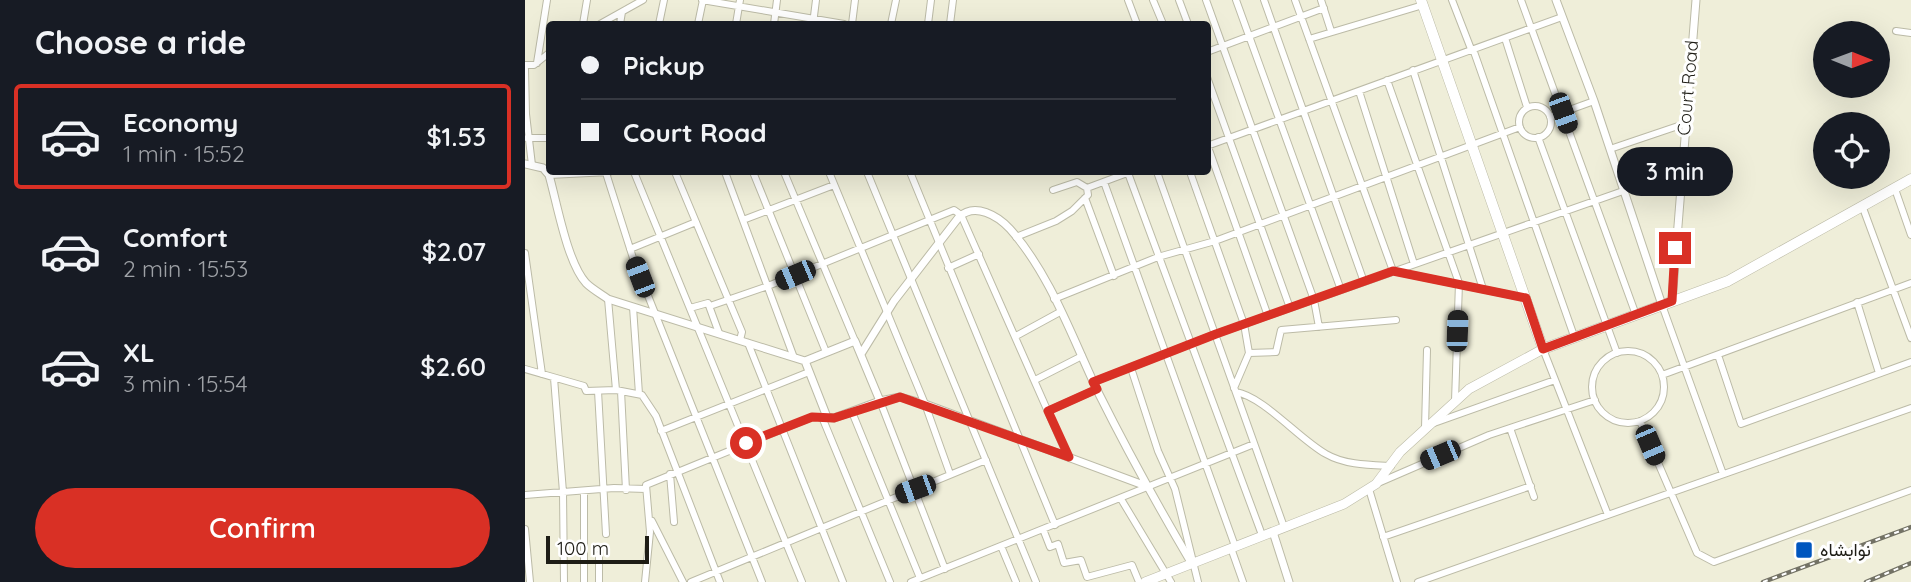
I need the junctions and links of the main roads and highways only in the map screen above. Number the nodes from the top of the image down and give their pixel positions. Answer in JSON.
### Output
{"nodes":[{"id":1,"x":1422,"y":3,"type":"edge"},
{"id":2,"x":1911,"y":179,"type":"edge"},
{"id":3,"x":1543,"y":349,"type":"junction"},
{"id":4,"x":1170,"y":578,"type":"edge"},
{"id":5,"x":1145,"y":582,"type":"edge"}],
"edges":[{"from":1,"to":3,"type":"main road"},
{"from":2,"to":3,"type":"main road"},
{"from":3,"to":4,"type":"main road"},
{"from":4,"to":5,"type":"main road"}]}
